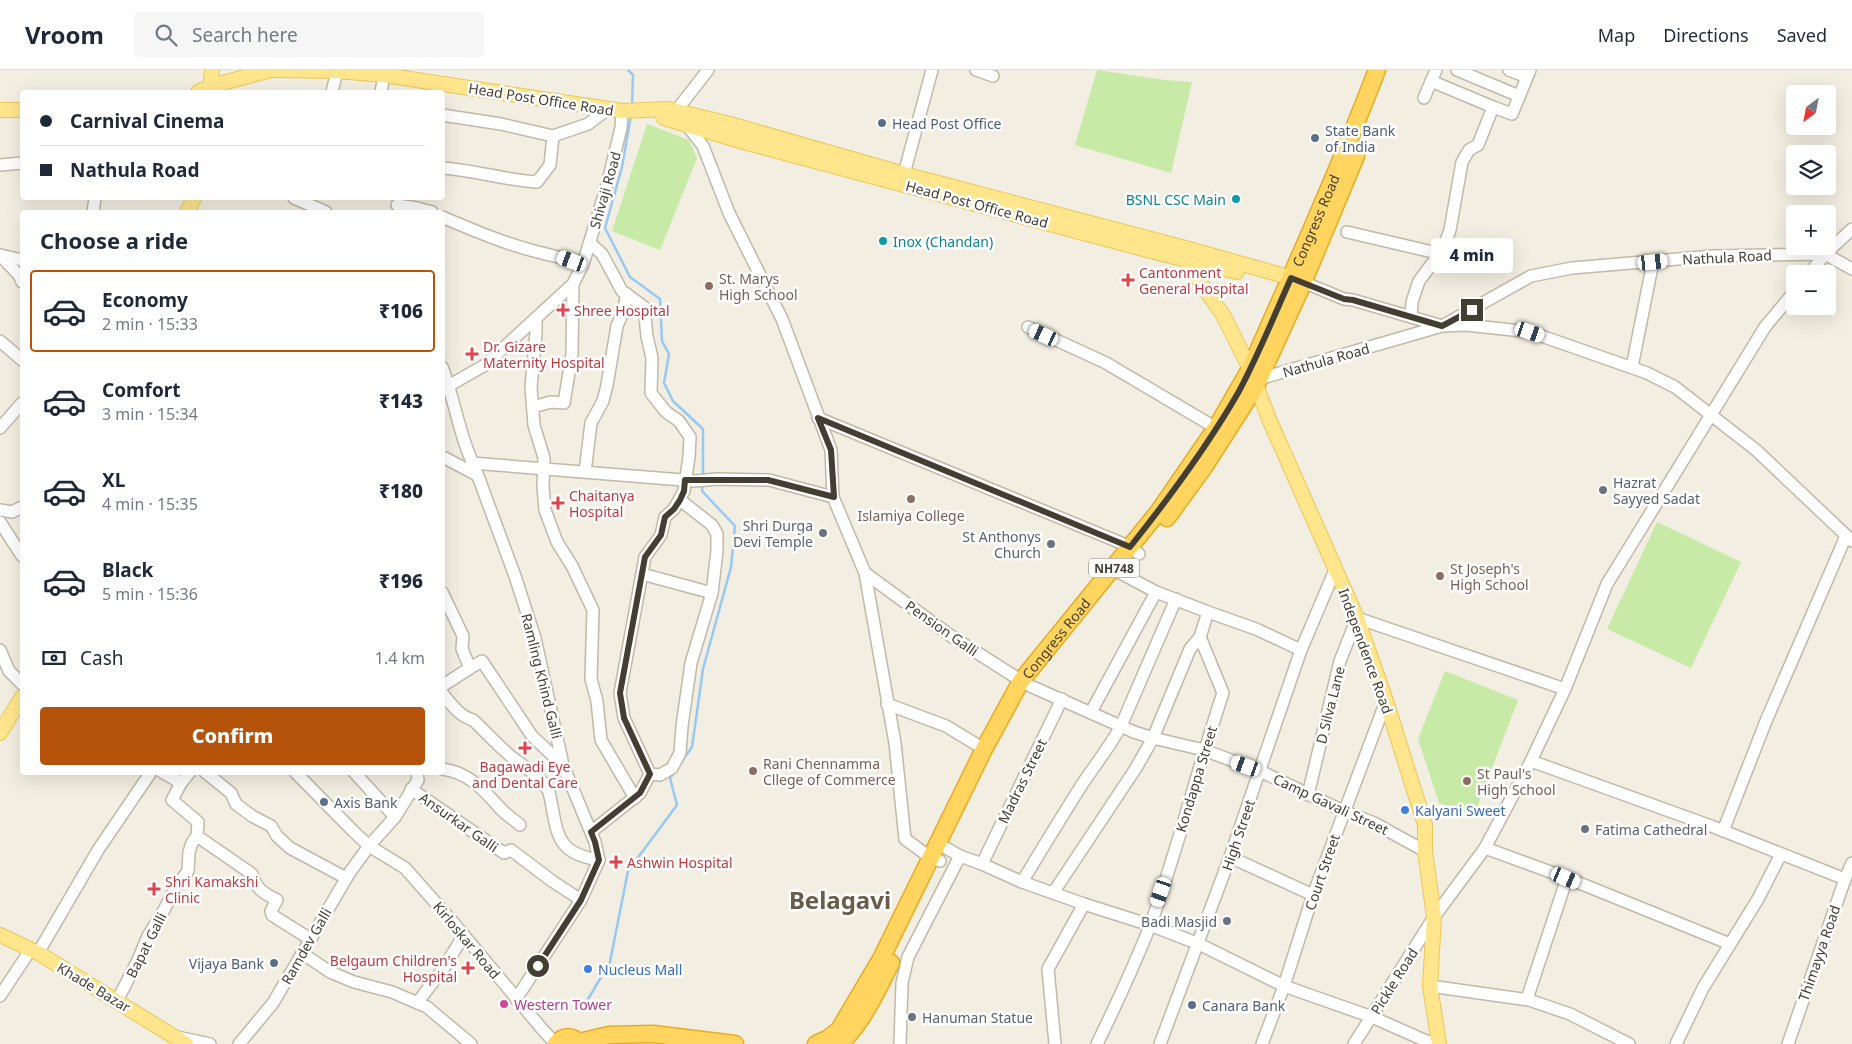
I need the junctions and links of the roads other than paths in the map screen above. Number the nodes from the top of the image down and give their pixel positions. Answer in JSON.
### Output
{"nodes":[{"id":1,"x":212,"y":70,"type":"edge"},
{"id":2,"x":272,"y":70,"type":"edge"},
{"id":3,"x":708,"y":70,"type":"edge"},
{"id":4,"x":932,"y":70,"type":"edge"},
{"id":5,"x":976,"y":70,"type":"edge"},
{"id":6,"x":1377,"y":70,"type":"edge"},
{"id":7,"x":1389,"y":70,"type":"edge"},
{"id":8,"x":1509,"y":70,"type":"edge"},
{"id":9,"x":337,"y":71,"type":"edge"},
{"id":10,"x":385,"y":71,"type":"edge"},
{"id":11,"x":1463,"y":71,"type":"edge"},
{"id":12,"x":1528,"y":74,"type":"edge"},
{"id":13,"x":1434,"y":75,"type":"edge"},
{"id":14,"x":993,"y":76,"type":"dead end"},
{"id":15,"x":210,"y":89,"type":"edge"},
{"id":16,"x":332,"y":90,"type":"edge"},
{"id":17,"x":381,"y":90,"type":"edge"},
{"id":18,"x":1519,"y":96,"type":"junction"},
{"id":19,"x":1424,"y":98,"type":"dead end"},
{"id":20,"x":1493,"y":107,"type":"junction"},
{"id":21,"x":608,"y":109,"type":"junction"},
{"id":22,"x":0,"y":110,"type":"edge"},
{"id":23,"x":20,"y":110,"type":"edge"},
{"id":24,"x":660,"y":110,"type":"junction"},
{"id":25,"x":631,"y":111,"type":"junction"},
{"id":26,"x":676,"y":111,"type":"junction"},
{"id":27,"x":445,"y":115,"type":"edge"},
{"id":28,"x":685,"y":124,"type":"junction"},
{"id":29,"x":553,"y":136,"type":"junction"},
{"id":30,"x":20,"y":163,"type":"edge"},
{"id":31,"x":1,"y":165,"type":"edge"},
{"id":32,"x":445,"y":168,"type":"edge"},
{"id":33,"x":904,"y":174,"type":"junction"},
{"id":34,"x":0,"y":178,"type":"edge"},
{"id":35,"x":299,"y":200,"type":"edge"},
{"id":36,"x":396,"y":205,"type":"edge"},
{"id":37,"x":321,"y":210,"type":"edge"},
{"id":38,"x":424,"y":210,"type":"edge"},
{"id":39,"x":445,"y":218,"type":"edge"},
{"id":40,"x":1852,"y":229,"type":"edge"},
{"id":41,"x":1347,"y":232,"type":"dead end"},
{"id":42,"x":590,"y":243,"type":"junction"},
{"id":43,"x":1836,"y":244,"type":"edge"},
{"id":44,"x":1168,"y":249,"type":"junction"},
{"id":45,"x":1439,"y":254,"type":"junction"},
{"id":46,"x":0,"y":255,"type":"edge"},
{"id":47,"x":1786,"y":255,"type":"edge"},
{"id":48,"x":1824,"y":255,"type":"edge"},
{"id":49,"x":1827,"y":255,"type":"edge"},
{"id":50,"x":1184,"y":259,"type":"junction"},
{"id":51,"x":1463,"y":259,"type":"dead end"},
{"id":52,"x":20,"y":260,"type":"edge"},
{"id":53,"x":1653,"y":262,"type":"junction"},
{"id":54,"x":583,"y":264,"type":"junction"},
{"id":55,"x":1816,"y":265,"type":"edge"},
{"id":56,"x":1852,"y":269,"type":"edge"},
{"id":57,"x":20,"y":277,"type":"edge"},
{"id":58,"x":573,"y":284,"type":"junction"},
{"id":59,"x":1295,"y":284,"type":"junction"},
{"id":60,"x":627,"y":294,"type":"junction"},
{"id":61,"x":1786,"y":302,"type":"edge"},
{"id":62,"x":1411,"y":317,"type":"junction"},
{"id":63,"x":536,"y":320,"type":"junction"},
{"id":64,"x":1442,"y":326,"type":"junction"},
{"id":65,"x":1028,"y":327,"type":"dead end"},
{"id":66,"x":0,"y":341,"type":"edge"},
{"id":67,"x":20,"y":357,"type":"edge"},
{"id":68,"x":1632,"y":367,"type":"junction"},
{"id":69,"x":1255,"y":378,"type":"junction"},
{"id":70,"x":446,"y":382,"type":"edge"},
{"id":71,"x":20,"y":405,"type":"edge"},
{"id":72,"x":533,"y":407,"type":"junction"},
{"id":73,"x":1712,"y":416,"type":"junction"},
{"id":74,"x":818,"y":418,"type":"junction"},
{"id":75,"x":3,"y":420,"type":"edge"},
{"id":76,"x":1216,"y":428,"type":"junction"},
{"id":77,"x":466,"y":452,"type":"junction"},
{"id":78,"x":445,"y":457,"type":"edge"},
{"id":79,"x":445,"y":458,"type":"edge"},
{"id":80,"x":472,"y":463,"type":"junction"},
{"id":81,"x":545,"y":470,"type":"junction"},
{"id":82,"x":585,"y":472,"type":"junction"},
{"id":83,"x":477,"y":475,"type":"junction"},
{"id":84,"x":690,"y":481,"type":"junction"},
{"id":85,"x":834,"y":497,"type":"junction"},
{"id":86,"x":680,"y":500,"type":"junction"},
{"id":87,"x":20,"y":508,"type":"edge"},
{"id":88,"x":0,"y":510,"type":"edge"},
{"id":89,"x":0,"y":522,"type":"edge"},
{"id":90,"x":1849,"y":538,"type":"edge"},
{"id":91,"x":1135,"y":550,"type":"junction"},
{"id":92,"x":20,"y":553,"type":"edge"},
{"id":93,"x":1335,"y":570,"type":"junction"},
{"id":94,"x":1117,"y":571,"type":"junction"},
{"id":95,"x":865,"y":573,"type":"junction"},
{"id":96,"x":642,"y":574,"type":"junction"},
{"id":97,"x":1156,"y":592,"type":"junction"},
{"id":98,"x":712,"y":593,"type":"junction"},
{"id":99,"x":445,"y":598,"type":"edge"},
{"id":100,"x":1176,"y":599,"type":"junction"},
{"id":101,"x":1208,"y":612,"type":"junction"},
{"id":102,"x":1357,"y":618,"type":"junction"},
{"id":103,"x":1200,"y":637,"type":"junction"},
{"id":104,"x":0,"y":650,"type":"edge"},
{"id":105,"x":1302,"y":650,"type":"junction"},
{"id":106,"x":470,"y":668,"type":"junction"},
{"id":107,"x":20,"y":682,"type":"edge"},
{"id":108,"x":1024,"y":683,"type":"junction"},
{"id":109,"x":445,"y":684,"type":"edge"},
{"id":110,"x":1565,"y":689,"type":"junction"},
{"id":111,"x":445,"y":697,"type":"edge"},
{"id":112,"x":1062,"y":699,"type":"junction"},
{"id":113,"x":20,"y":700,"type":"edge"},
{"id":114,"x":1386,"y":701,"type":"junction"},
{"id":115,"x":887,"y":704,"type":"junction"},
{"id":116,"x":1091,"y":712,"type":"junction"},
{"id":117,"x":2,"y":723,"type":"edge"},
{"id":118,"x":1121,"y":726,"type":"junction"},
{"id":119,"x":1153,"y":738,"type":"junction"},
{"id":120,"x":984,"y":749,"type":"junction"},
{"id":121,"x":1204,"y":750,"type":"junction"},
{"id":122,"x":1531,"y":761,"type":"junction"},
{"id":123,"x":563,"y":765,"type":"junction"},
{"id":124,"x":445,"y":770,"type":"edge"},
{"id":125,"x":1260,"y":771,"type":"junction"},
{"id":126,"x":650,"y":774,"type":"junction"},
{"id":127,"x":149,"y":775,"type":"edge"},
{"id":128,"x":167,"y":775,"type":"edge"},
{"id":129,"x":188,"y":775,"type":"edge"},
{"id":130,"x":208,"y":775,"type":"edge"},
{"id":131,"x":298,"y":775,"type":"edge"},
{"id":132,"x":357,"y":775,"type":"edge"},
{"id":133,"x":417,"y":775,"type":"edge"},
{"id":134,"x":181,"y":783,"type":"junction"},
{"id":135,"x":411,"y":789,"type":"junction"},
{"id":136,"x":1308,"y":795,"type":"junction"},
{"id":137,"x":635,"y":798,"type":"junction"},
{"id":138,"x":1343,"y":811,"type":"junction"},
{"id":139,"x":395,"y":817,"type":"junction"},
{"id":140,"x":520,"y":825,"type":"dead end"},
{"id":141,"x":1722,"y":831,"type":"junction"},
{"id":142,"x":591,"y":832,"type":"junction"},
{"id":143,"x":198,"y":836,"type":"junction"},
{"id":144,"x":369,"y":846,"type":"junction"},
{"id":145,"x":1486,"y":848,"type":"junction"},
{"id":146,"x":1426,"y":851,"type":"junction"},
{"id":147,"x":1781,"y":854,"type":"junction"},
{"id":148,"x":944,"y":856,"type":"junction"},
{"id":149,"x":1230,"y":857,"type":"junction"},
{"id":150,"x":599,"y":860,"type":"junction"},
{"id":151,"x":982,"y":864,"type":"junction"},
{"id":152,"x":1852,"y":864,"type":"edge"},
{"id":153,"x":346,"y":878,"type":"junction"},
{"id":154,"x":1566,"y":878,"type":"junction"},
{"id":155,"x":1845,"y":879,"type":"junction"},
{"id":156,"x":1022,"y":882,"type":"junction"},
{"id":157,"x":1053,"y":893,"type":"junction"},
{"id":158,"x":1313,"y":895,"type":"junction"},
{"id":159,"x":581,"y":900,"type":"junction"},
{"id":160,"x":1084,"y":904,"type":"junction"},
{"id":161,"x":1434,"y":917,"type":"junction"},
{"id":162,"x":1150,"y":925,"type":"junction"},
{"id":163,"x":0,"y":934,"type":"edge"},
{"id":164,"x":464,"y":936,"type":"junction"},
{"id":165,"x":310,"y":938,"type":"junction"},
{"id":166,"x":1199,"y":944,"type":"junction"},
{"id":167,"x":1730,"y":944,"type":"junction"},
{"id":168,"x":35,"y":951,"type":"junction"},
{"id":169,"x":302,"y":953,"type":"junction"},
{"id":170,"x":1284,"y":986,"type":"junction"},
{"id":171,"x":1430,"y":986,"type":"junction"},
{"id":172,"x":0,"y":996,"type":"edge"},
{"id":173,"x":516,"y":999,"type":"junction"},
{"id":174,"x":1527,"y":999,"type":"junction"},
{"id":175,"x":117,"y":1001,"type":"junction"},
{"id":176,"x":417,"y":1003,"type":"junction"},
{"id":177,"x":1372,"y":1017,"type":"junction"},
{"id":178,"x":542,"y":1029,"type":"junction"},
{"id":179,"x":181,"y":1040,"type":"edge"},
{"id":180,"x":580,"y":1043,"type":"edge"},
{"id":181,"x":831,"y":1043,"type":"edge"},
{"id":182,"x":210,"y":1044,"type":"edge"},
{"id":183,"x":239,"y":1044,"type":"edge"},
{"id":184,"x":471,"y":1044,"type":"edge"},
{"id":185,"x":540,"y":1044,"type":"edge"},
{"id":186,"x":556,"y":1044,"type":"edge"},
{"id":187,"x":735,"y":1044,"type":"edge"},
{"id":188,"x":900,"y":1044,"type":"edge"},
{"id":189,"x":1055,"y":1044,"type":"edge"},
{"id":190,"x":1097,"y":1044,"type":"edge"},
{"id":191,"x":1160,"y":1044,"type":"edge"},
{"id":192,"x":1262,"y":1044,"type":"edge"},
{"id":193,"x":1354,"y":1044,"type":"edge"},
{"id":194,"x":1434,"y":1044,"type":"edge"},
{"id":195,"x":1439,"y":1044,"type":"edge"},
{"id":196,"x":1629,"y":1044,"type":"edge"},
{"id":197,"x":1676,"y":1044,"type":"edge"},
{"id":198,"x":1788,"y":1044,"type":"edge"}],
"edges":[{"from":1,"to":15,"type":"main road"},
{"from":2,"to":9,"type":"main road","name":"Head Post Office Road"},
{"from":2,"to":15,"type":"main road","name":"Head Post Office Road"},
{"from":3,"to":26,"type":"street"},
{"from":4,"to":33,"type":"street"},
{"from":5,"to":14,"type":"street"},
{"from":6,"to":59,"type":"highway","name":"Congress Road","number":"NH748"},
{"from":7,"to":59,"type":"highway","name":"Congress Road","number":"NH748"},
{"from":8,"to":12,"type":"street"},
{"from":9,"to":10,"type":"main road","name":"Head Post Office Road"},
{"from":9,"to":16,"type":"street"},
{"from":10,"to":17,"type":"street"},
{"from":10,"to":21,"type":"main road","name":"Head Post Office Road"},
{"from":11,"to":18,"type":"street"},
{"from":12,"to":18,"type":"street"},
{"from":13,"to":19,"type":"street"},
{"from":13,"to":20,"type":"street"},
{"from":18,"to":20,"type":"street"},
{"from":20,"to":45,"type":"street"},
{"from":21,"to":25,"type":"main road","name":"Head Post Office Road"},
{"from":21,"to":29,"type":"street"},
{"from":22,"to":23,"type":"main road"},
{"from":24,"to":25,"type":"main road","name":"Head Post Office Road"},
{"from":24,"to":26,"type":"main road","name":"Head Post Office Road"},
{"from":24,"to":28,"type":"main road","name":"Head Post Office Road"},
{"from":25,"to":42,"type":"street","name":"Shivaji Road"},
{"from":26,"to":28,"type":"street"},
{"from":26,"to":33,"type":"main road","name":"Head Post Office Road"},
{"from":27,"to":29,"type":"street"},
{"from":28,"to":44,"type":"main road","name":"Head Post Office Road"},
{"from":28,"to":74,"type":"street"},
{"from":29,"to":32,"type":"street"},
{"from":30,"to":31,"type":"street"},
{"from":31,"to":34,"type":"street"},
{"from":33,"to":44,"type":"main road","name":"Head Post Office Road"},
{"from":35,"to":37,"type":"street"},
{"from":36,"to":38,"type":"street"},
{"from":39,"to":54,"type":"street"},
{"from":40,"to":43,"type":"street"},
{"from":41,"to":45,"type":"street"},
{"from":42,"to":54,"type":"street","name":"Shivaji Road"},
{"from":42,"to":60,"type":"street"},
{"from":44,"to":50,"type":"main road","name":"Head Post Office Road"},
{"from":44,"to":59,"type":"main road","name":"Head Post Office Road"},
{"from":45,"to":51,"type":"street"},
{"from":45,"to":62,"type":"street"},
{"from":46,"to":52,"type":"street"},
{"from":46,"to":57,"type":"street"},
{"from":47,"to":53,"type":"street","name":"Nathula Road"},
{"from":48,"to":55,"type":"street"},
{"from":49,"to":56,"type":"street"},
{"from":50,"to":59,"type":"main road","name":"Head Post Office Road"},
{"from":50,"to":69,"type":"main road","name":"Independence Road"},
{"from":53,"to":64,"type":"street","name":"Nathula Road"},
{"from":53,"to":68,"type":"street"},
{"from":54,"to":58,"type":"street","name":"Shivaji Road"},
{"from":58,"to":63,"type":"street","name":"Shivaji Road"},
{"from":58,"to":72,"type":"street"},
{"from":59,"to":62,"type":"street"},
{"from":59,"to":69,"type":"highway","name":"Congress Road","number":"NH748"},
{"from":60,"to":82,"type":"street"},
{"from":60,"to":84,"type":"street"},
{"from":61,"to":73,"type":"street","name":"Pickle Road"},
{"from":62,"to":64,"type":"street"},
{"from":63,"to":70,"type":"street","name":"Shivaji Road"},
{"from":63,"to":72,"type":"street"},
{"from":64,"to":68,"type":"street"},
{"from":64,"to":69,"type":"street","name":"Nathula Road"},
{"from":65,"to":76,"type":"street"},
{"from":66,"to":67,"type":"street"},
{"from":68,"to":73,"type":"street"},
{"from":69,"to":76,"type":"highway","name":"Congress Road","number":"NH748"},
{"from":69,"to":91,"type":"highway","name":"Congress Road","number":"NH748"},
{"from":69,"to":93,"type":"main road","name":"Independence Road"},
{"from":70,"to":77,"type":"street","name":"Ramling Khind Galli"},
{"from":71,"to":75,"type":"street"},
{"from":72,"to":81,"type":"street"},
{"from":73,"to":90,"type":"street"},
{"from":73,"to":110,"type":"street","name":"Pickle Road"},
{"from":74,"to":85,"type":"street"},
{"from":74,"to":91,"type":"street"},
{"from":76,"to":91,"type":"highway","name":"Congress Road","number":"NH748"},
{"from":77,"to":78,"type":"street"},
{"from":77,"to":80,"type":"street","name":"Ramling Khind Galli"},
{"from":79,"to":83,"type":"street"},
{"from":80,"to":81,"type":"street"},
{"from":80,"to":83,"type":"street","name":"Ramling Khind Galli"},
{"from":81,"to":82,"type":"street"},
{"from":81,"to":137,"type":"street"},
{"from":82,"to":84,"type":"street"},
{"from":83,"to":123,"type":"street","name":"Ramling Khind Galli"},
{"from":84,"to":85,"type":"street"},
{"from":84,"to":86,"type":"street"},
{"from":85,"to":95,"type":"street"},
{"from":86,"to":96,"type":"street"},
{"from":86,"to":98,"type":"street"},
{"from":87,"to":88,"type":"street"},
{"from":89,"to":92,"type":"street"},
{"from":90,"to":141,"type":"street"},
{"from":91,"to":94,"type":"highway","name":"Congress Road","number":"NH748"},
{"from":93,"to":102,"type":"main road","name":"Independence Road"},
{"from":93,"to":105,"type":"street","name":"High Street"},
{"from":94,"to":97,"type":"street"},
{"from":94,"to":108,"type":"highway","name":"Congress Road","number":"NH748"},
{"from":95,"to":108,"type":"street","name":"Pension Galli"},
{"from":95,"to":115,"type":"street"},
{"from":96,"to":98,"type":"street"},
{"from":96,"to":126,"type":"street"},
{"from":97,"to":100,"type":"street"},
{"from":97,"to":116,"type":"street"},
{"from":98,"to":126,"type":"street"},
{"from":99,"to":106,"type":"street"},
{"from":100,"to":101,"type":"street"},
{"from":100,"to":118,"type":"street"},
{"from":101,"to":103,"type":"street"},
{"from":101,"to":105,"type":"street"},
{"from":102,"to":110,"type":"street"},
{"from":102,"to":114,"type":"main road","name":"Independence Road"},
{"from":102,"to":136,"type":"street","name":"D Silva Lane"},
{"from":103,"to":119,"type":"street"},
{"from":103,"to":121,"type":"street","name":"Kondappa Street"},
{"from":104,"to":107,"type":"street"},
{"from":105,"to":125,"type":"street","name":"High Street"},
{"from":106,"to":109,"type":"street"},
{"from":106,"to":123,"type":"street"},
{"from":108,"to":112,"type":"street","name":"Pension Galli"},
{"from":108,"to":120,"type":"highway","name":"Congress Road","number":"NH748"},
{"from":108,"to":148,"type":"highway","name":"Congress Road","number":"NH748"},
{"from":110,"to":122,"type":"street","name":"Pickle Road"},
{"from":111,"to":150,"type":"street"},
{"from":112,"to":116,"type":"street","name":"Camp Gavali Street"},
{"from":112,"to":151,"type":"street","name":"Madras Street"},
{"from":113,"to":117,"type":"main road"},
{"from":114,"to":138,"type":"street","name":"Court Street"},
{"from":114,"to":146,"type":"main road","name":"Independence Road"},
{"from":115,"to":120,"type":"street"},
{"from":115,"to":148,"type":"street"},
{"from":116,"to":118,"type":"street","name":"Camp Gavali Street"},
{"from":118,"to":119,"type":"street","name":"Camp Gavali Street"},
{"from":118,"to":156,"type":"street"},
{"from":119,"to":121,"type":"street","name":"Camp Gavali Street"},
{"from":119,"to":157,"type":"street"},
{"from":120,"to":148,"type":"highway","name":"Congress Road","number":"NH748"},
{"from":121,"to":125,"type":"street","name":"Camp Gavali Street"},
{"from":121,"to":162,"type":"street","name":"Kondappa Street"},
{"from":122,"to":141,"type":"street"},
{"from":122,"to":145,"type":"street","name":"Pickle Road"},
{"from":123,"to":142,"type":"street","name":"Ramling Khind Galli"},
{"from":124,"to":140,"type":"street"},
{"from":125,"to":136,"type":"street","name":"Camp Gavali Street"},
{"from":125,"to":149,"type":"street","name":"High Street"},
{"from":126,"to":137,"type":"street"},
{"from":127,"to":168,"type":"street"},
{"from":128,"to":134,"type":"street"},
{"from":129,"to":134,"type":"street"},
{"from":130,"to":153,"type":"street"},
{"from":131,"to":144,"type":"street","name":"Kirloskar Road"},
{"from":132,"to":139,"type":"street"},
{"from":133,"to":135,"type":"street","name":"Ramdev Galli"},
{"from":134,"to":143,"type":"street"},
{"from":135,"to":139,"type":"street","name":"Ramdev Galli"},
{"from":135,"to":159,"type":"street","name":"Ansurkar Galli"},
{"from":136,"to":138,"type":"street","name":"Camp Gavali Street"},
{"from":137,"to":142,"type":"street"},
{"from":138,"to":146,"type":"street","name":"Camp Gavali Street"},
{"from":138,"to":158,"type":"street","name":"Court Street"},
{"from":139,"to":144,"type":"street","name":"Ramdev Galli"},
{"from":141,"to":147,"type":"street"},
{"from":142,"to":150,"type":"street","name":"Ramling Khind Galli"},
{"from":143,"to":165,"type":"street"},
{"from":143,"to":175,"type":"street","name":"Bapat Galli"},
{"from":144,"to":153,"type":"street","name":"Ramdev Galli"},
{"from":144,"to":164,"type":"street","name":"Kirloskar Road"},
{"from":145,"to":154,"type":"street"},
{"from":145,"to":161,"type":"street","name":"Pickle Road"},
{"from":146,"to":161,"type":"main road","name":"Independence Road"},
{"from":147,"to":155,"type":"street"},
{"from":147,"to":167,"type":"street"},
{"from":148,"to":151,"type":"street"},
{"from":148,"to":181,"type":"highway","name":"Congress Road","number":"NH748"},
{"from":148,"to":188,"type":"street"},
{"from":149,"to":158,"type":"street"},
{"from":149,"to":166,"type":"street","name":"High Street"},
{"from":150,"to":159,"type":"street"},
{"from":151,"to":156,"type":"street"},
{"from":152,"to":155,"type":"street","name":"Thimayya Road"},
{"from":153,"to":165,"type":"street","name":"Ramdev Galli"},
{"from":154,"to":167,"type":"street"},
{"from":154,"to":174,"type":"street"},
{"from":155,"to":198,"type":"street","name":"Thimayya Road"},
{"from":156,"to":157,"type":"street"},
{"from":157,"to":160,"type":"street"},
{"from":158,"to":170,"type":"street","name":"Court Street"},
{"from":159,"to":173,"type":"street"},
{"from":160,"to":162,"type":"street"},
{"from":160,"to":189,"type":"street"},
{"from":161,"to":171,"type":"main road","name":"Independence Road"},
{"from":161,"to":177,"type":"street","name":"Pickle Road"},
{"from":162,"to":166,"type":"street"},
{"from":162,"to":190,"type":"street","name":"Kondappa Street"},
{"from":163,"to":168,"type":"main road","name":"Khade Bazar"},
{"from":164,"to":173,"type":"street","name":"Kirloskar Road"},
{"from":164,"to":176,"type":"street"},
{"from":165,"to":169,"type":"street","name":"Ramdev Galli"},
{"from":166,"to":170,"type":"street"},
{"from":166,"to":191,"type":"street","name":"High Street"},
{"from":167,"to":197,"type":"street"},
{"from":168,"to":172,"type":"street"},
{"from":168,"to":175,"type":"main road","name":"Khade Bazar"},
{"from":169,"to":176,"type":"street"},
{"from":169,"to":183,"type":"street","name":"Ramdev Galli"},
{"from":170,"to":177,"type":"street"},
{"from":170,"to":192,"type":"street","name":"Court Street"},
{"from":171,"to":174,"type":"street"},
{"from":171,"to":195,"type":"main road","name":"Independence Road"},
{"from":173,"to":178,"type":"street","name":"Kirloskar Road"},
{"from":174,"to":196,"type":"street"},
{"from":175,"to":179,"type":"main road","name":"Khade Bazar"},
{"from":176,"to":184,"type":"street"},
{"from":177,"to":193,"type":"street","name":"Pickle Road"},
{"from":177,"to":194,"type":"street"},
{"from":178,"to":185,"type":"street"},
{"from":178,"to":186,"type":"street","name":"Kirloskar Road"},
{"from":179,"to":182,"type":"street"},
{"from":180,"to":186,"type":"highway"},
{"from":180,"to":187,"type":"highway"}]}
